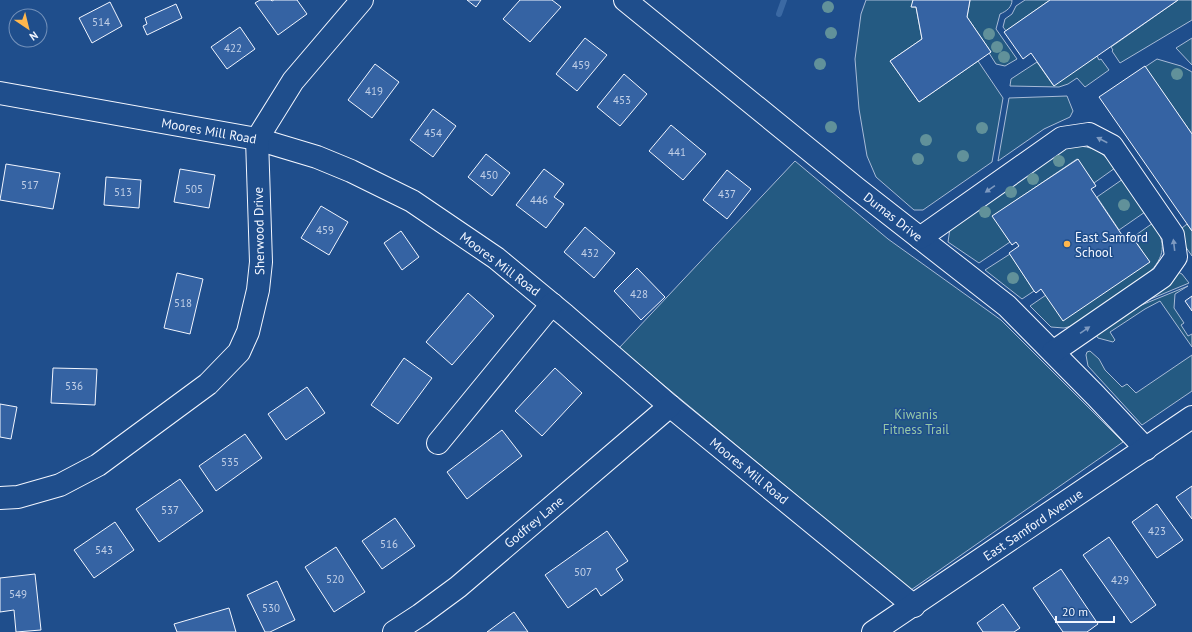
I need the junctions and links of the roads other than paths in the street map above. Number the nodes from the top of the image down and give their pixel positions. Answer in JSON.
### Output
{"nodes":[{"id":1,"x":362,"y":0,"type":"edge"},
{"id":2,"x":625,"y":0,"type":"edge"},
{"id":3,"x":0,"y":93,"type":"edge"},
{"id":4,"x":257,"y":139,"type":"junction"},
{"id":5,"x":920,"y":238,"type":"junction"},
{"id":6,"x":552,"y":304,"type":"junction"},
{"id":7,"x":1053,"y":352,"type":"junction"},
{"id":8,"x":670,"y":406,"type":"junction"},
{"id":9,"x":1192,"y":417,"type":"edge"},
{"id":10,"x":438,"y":443,"type":"dead end"},
{"id":11,"x":1146,"y":449,"type":"junction"},
{"id":12,"x":0,"y":498,"type":"edge"},
{"id":13,"x":914,"y":606,"type":"junction"},
{"id":14,"x":394,"y":632,"type":"edge"},
{"id":15,"x":873,"y":632,"type":"edge"}],
"edges":[{"from":1,"to":4,"type":"street"},
{"from":2,"to":5,"type":"street","name":"Dumas Drive"},
{"from":3,"to":4,"type":"street","name":"Moores Mill Road"},
{"from":4,"to":6,"type":"street","name":"Moores Mill Road"},
{"from":4,"to":12,"type":"street","name":"Sherwood Drive"},
{"from":5,"to":7,"type":"street","name":"Dumas Drive"},
{"from":7,"to":5,"type":"street","one_way":true},
{"from":6,"to":8,"type":"street","name":"Moores Mill Road"},
{"from":6,"to":10,"type":"street"},
{"from":7,"to":11,"type":"street","name":"Dumas Drive"},
{"from":8,"to":13,"type":"street","name":"Moores Mill Road"},
{"from":8,"to":14,"type":"street","name":"Godfrey Lane"},
{"from":9,"to":11,"type":"street","name":"East Samford Avenue"},
{"from":11,"to":13,"type":"street","name":"East Samford Avenue"},
{"from":13,"to":15,"type":"street","name":"East Samford Avenue"}]}
